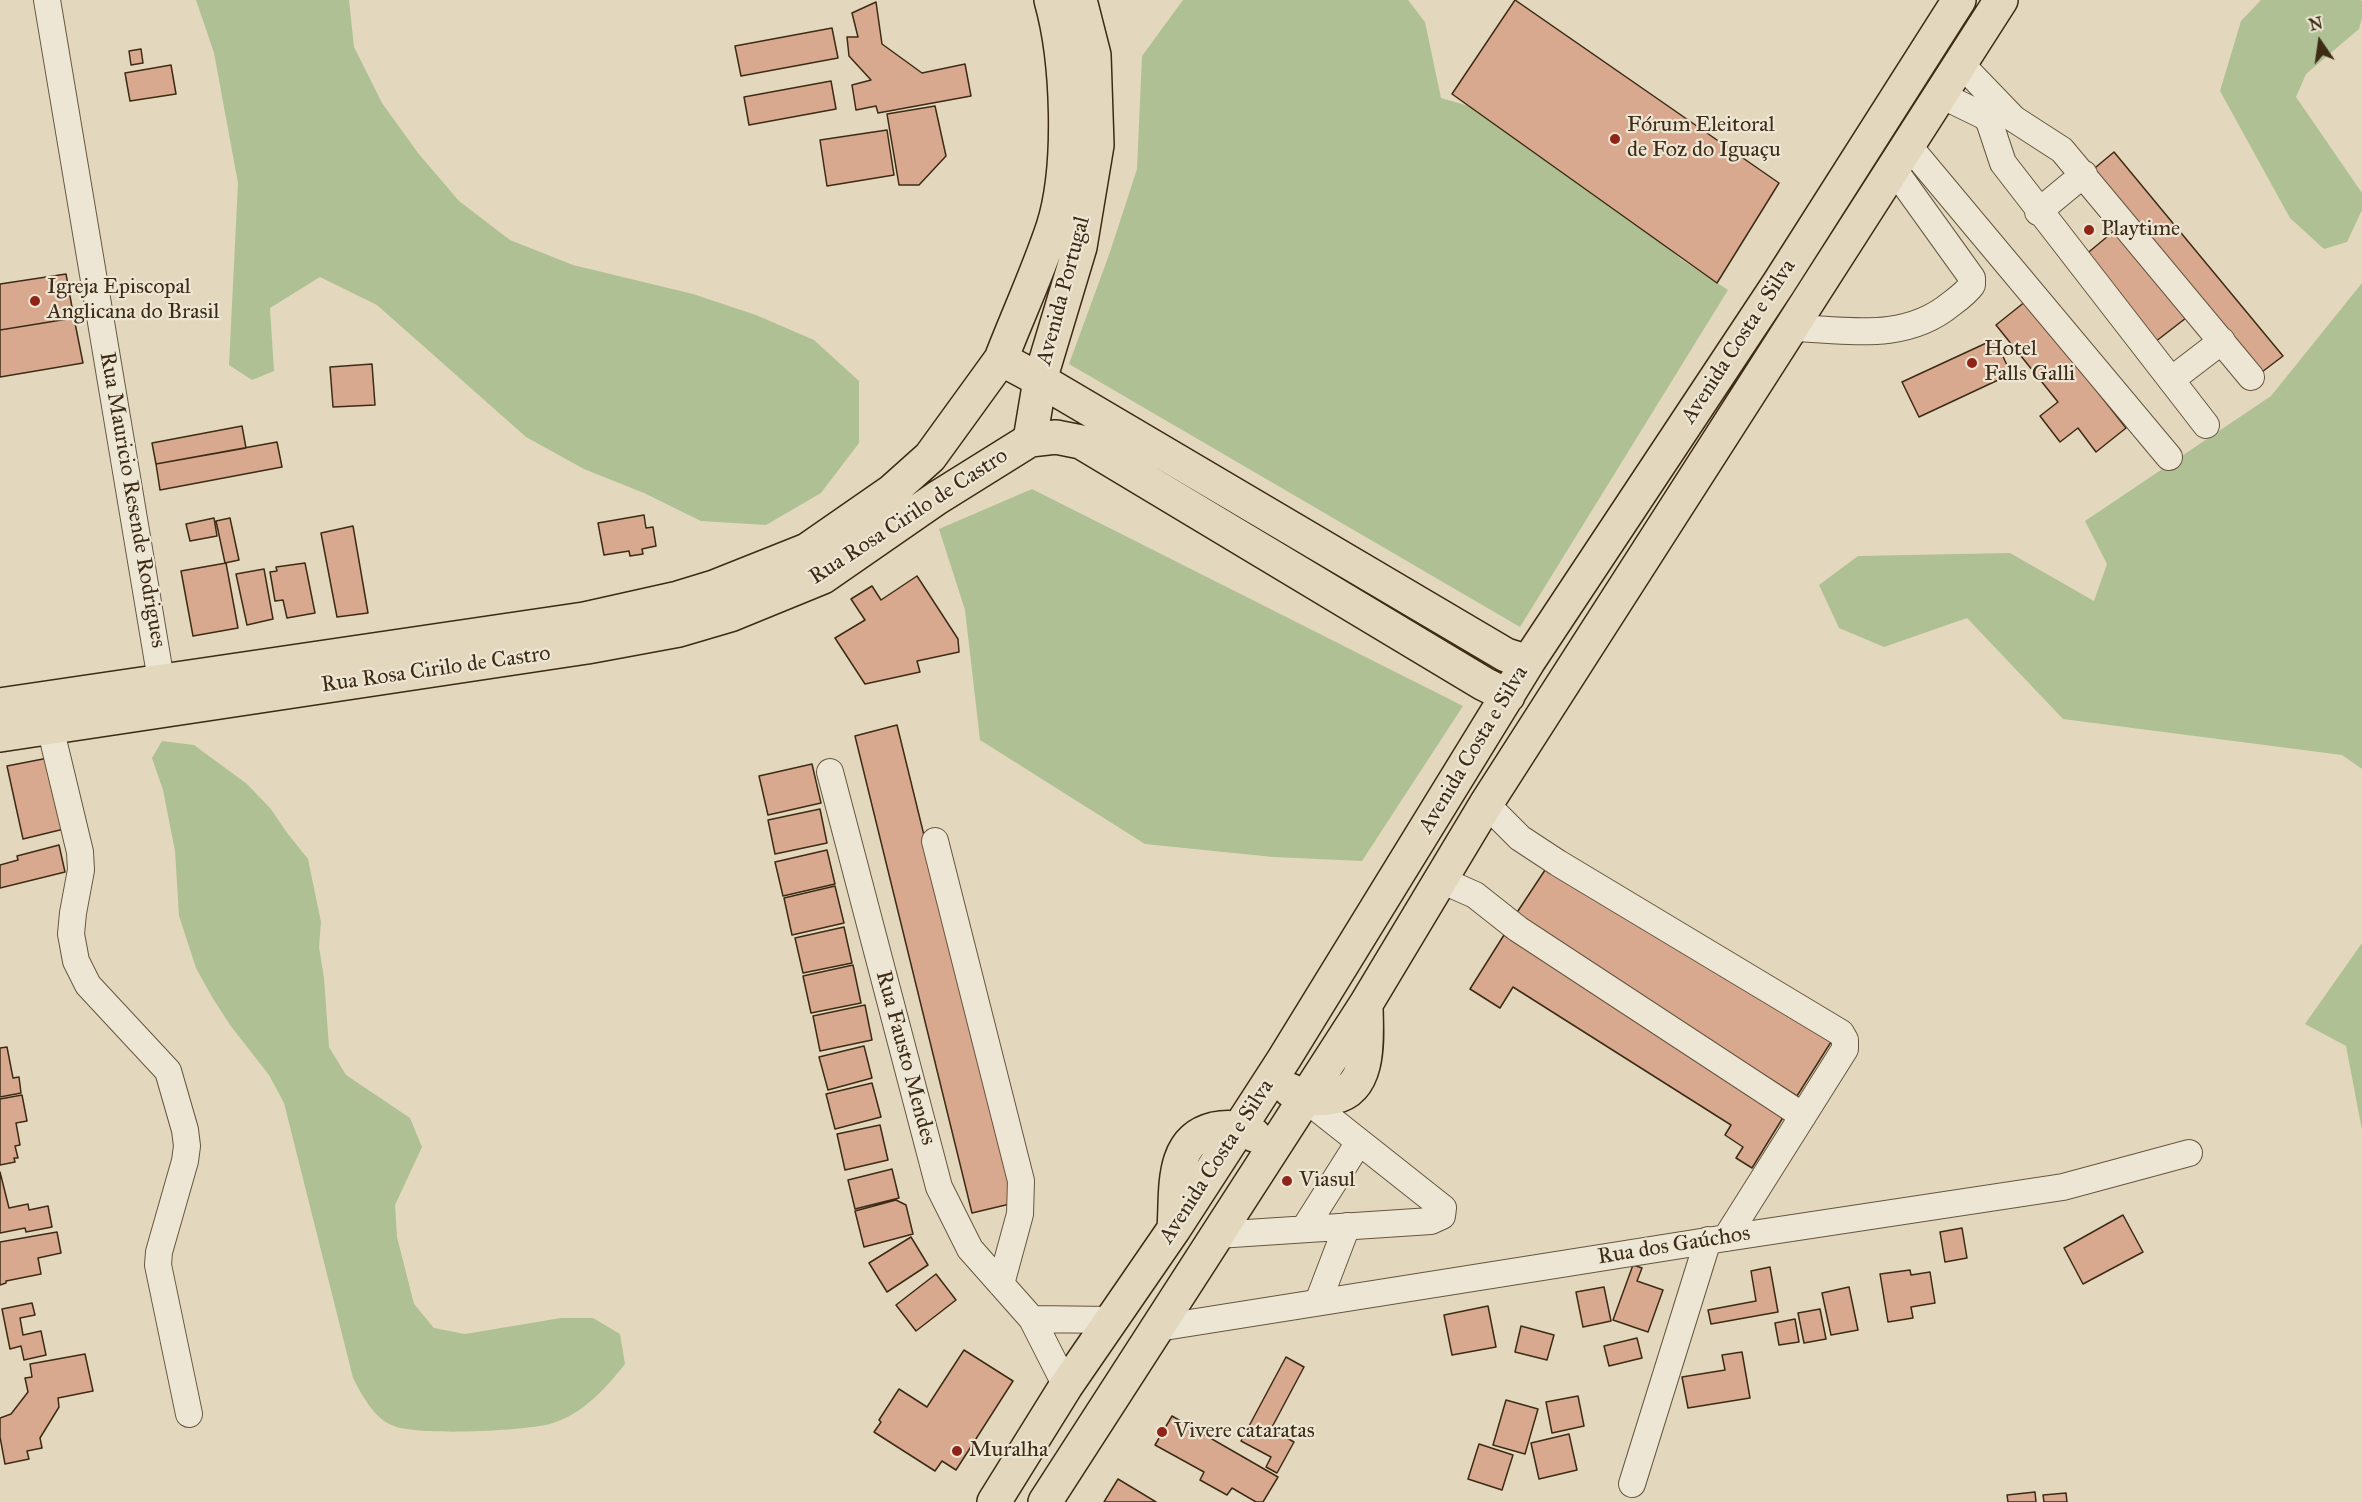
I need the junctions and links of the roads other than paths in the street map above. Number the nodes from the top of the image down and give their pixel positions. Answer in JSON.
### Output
{"nodes":[{"id":1,"x":47,"y":0,"type":"edge"},
{"id":2,"x":1051,"y":0,"type":"edge"},
{"id":3,"x":1080,"y":0,"type":"edge"},
{"id":4,"x":1959,"y":0,"type":"edge"},
{"id":5,"x":2001,"y":0,"type":"edge"},
{"id":6,"x":1961,"y":64,"type":"junction"},
{"id":7,"x":1941,"y":94,"type":"junction"},
{"id":8,"x":1900,"y":157,"type":"junction"},
{"id":9,"x":2084,"y":174,"type":"junction"},
{"id":10,"x":2038,"y":212,"type":"junction"},
{"id":11,"x":1792,"y":328,"type":"junction"},
{"id":12,"x":2222,"y":341,"type":"junction"},
{"id":13,"x":1001,"y":359,"type":"junction"},
{"id":14,"x":2251,"y":377,"type":"dead end"},
{"id":15,"x":1040,"y":380,"type":"junction"},
{"id":16,"x":2171,"y":380,"type":"junction"},
{"id":17,"x":2206,"y":425,"type":"dead end"},
{"id":18,"x":1030,"y":440,"type":"junction"},
{"id":19,"x":2169,"y":457,"type":"dead end"},
{"id":20,"x":807,"y":550,"type":"junction"},
{"id":21,"x":823,"y":577,"type":"junction"},
{"id":22,"x":586,"y":633,"type":"junction"},
{"id":23,"x":1528,"y":662,"type":"junction"},
{"id":24,"x":164,"y":695,"type":"junction"},
{"id":25,"x":1508,"y":696,"type":"junction"},
{"id":26,"x":0,"y":705,"type":"edge"},
{"id":27,"x":50,"y":727,"type":"junction"},
{"id":28,"x":0,"y":735,"type":"edge"},
{"id":29,"x":830,"y":772,"type":"dead end"},
{"id":30,"x":1486,"y":804,"type":"junction"},
{"id":31,"x":935,"y":841,"type":"dead end"},
{"id":32,"x":1439,"y":879,"type":"junction"},
{"id":33,"x":1365,"y":1004,"type":"junction"},
{"id":34,"x":1284,"y":1059,"type":"junction"},
{"id":35,"x":1355,"y":1083,"type":"junction"},
{"id":36,"x":1304,"y":1098,"type":"junction"},
{"id":37,"x":1803,"y":1116,"type":"junction"},
{"id":38,"x":1239,"y":1128,"type":"junction"},
{"id":39,"x":1355,"y":1138,"type":"junction"},
{"id":40,"x":2189,"y":1153,"type":"dead end"},
{"id":41,"x":1265,"y":1160,"type":"junction"},
{"id":42,"x":1347,"y":1226,"type":"junction"},
{"id":43,"x":1304,"y":1229,"type":"junction"},
{"id":44,"x":1217,"y":1235,"type":"junction"},
{"id":45,"x":1717,"y":1239,"type":"junction"},
{"id":46,"x":1001,"y":1284,"type":"junction"},
{"id":47,"x":1318,"y":1302,"type":"junction"},
{"id":48,"x":1032,"y":1319,"type":"junction"},
{"id":49,"x":1112,"y":1320,"type":"junction"},
{"id":50,"x":1158,"y":1328,"type":"junction"},
{"id":51,"x":1066,"y":1386,"type":"junction"},
{"id":52,"x":189,"y":1414,"type":"dead end"},
{"id":53,"x":1632,"y":1484,"type":"dead end"},
{"id":54,"x":994,"y":1502,"type":"edge"},
{"id":55,"x":1045,"y":1502,"type":"edge"}],
"edges":[{"from":1,"to":24,"type":"street","name":"Rua Mauricio Resende Rodrigues"},
{"from":2,"to":13,"type":"main road","name":"Avenida Portugal"},
{"from":3,"to":15,"type":"main road","name":"Avenida Portugal"},
{"from":4,"to":23,"type":"main road","name":"Avenida Costa e Silva"},
{"from":5,"to":6,"type":"main road","name":"Avenida Costa e Silva"},
{"from":6,"to":7,"type":"main road","name":"Avenida Costa e Silva"},
{"from":6,"to":9,"type":"street"},
{"from":7,"to":8,"type":"main road","name":"Avenida Costa e Silva"},
{"from":7,"to":10,"type":"street"},
{"from":8,"to":11,"type":"main road","name":"Avenida Costa e Silva"},
{"from":8,"to":11,"type":"street"},
{"from":8,"to":19,"type":"street"},
{"from":9,"to":10,"type":"street"},
{"from":9,"to":12,"type":"street"},
{"from":10,"to":16,"type":"street"},
{"from":11,"to":30,"type":"main road","name":"Avenida Costa e Silva"},
{"from":12,"to":14,"type":"street"},
{"from":12,"to":16,"type":"street"},
{"from":13,"to":15,"type":"main road"},
{"from":13,"to":20,"type":"main road","name":"Avenida Portugal"},
{"from":15,"to":18,"type":"main road","name":"Avenida Portugal"},
{"from":15,"to":23,"type":"main road"},
{"from":16,"to":17,"type":"street"},
{"from":18,"to":21,"type":"main road","name":"Rua Rosa Cirilo de Castro"},
{"from":18,"to":25,"type":"main road","name":"Rua Rosa Cirilo de Castro"},
{"from":20,"to":21,"type":"main road"},
{"from":20,"to":22,"type":"main road","name":"Avenida Portugal"},
{"from":21,"to":22,"type":"main road","name":"Rua Rosa Cirilo de Castro"},
{"from":22,"to":24,"type":"main road"},
{"from":23,"to":25,"type":"main road","name":"Avenida Costa e Silva"},
{"from":24,"to":26,"type":"main road"},
{"from":24,"to":27,"type":"main road"},
{"from":25,"to":34,"type":"main road","name":"Avenida Costa e Silva"},
{"from":27,"to":28,"type":"main road"},
{"from":27,"to":52,"type":"street"},
{"from":29,"to":46,"type":"street","name":"Rua Fausto Mendes"},
{"from":30,"to":32,"type":"main road","name":"Avenida Costa e Silva"},
{"from":30,"to":37,"type":"street"},
{"from":31,"to":46,"type":"street"},
{"from":32,"to":33,"type":"main road","name":"Avenida Costa e Silva"},
{"from":32,"to":37,"type":"street"},
{"from":33,"to":35,"type":"main road"},
{"from":33,"to":36,"type":"main road","name":"Avenida Costa e Silva"},
{"from":34,"to":36,"type":"main road"},
{"from":34,"to":38,"type":"main road","name":"Avenida Costa e Silva"},
{"from":35,"to":36,"type":"main road"},
{"from":35,"to":39,"type":"street"},
{"from":36,"to":39,"type":"street"},
{"from":36,"to":41,"type":"main road","name":"Avenida Costa e Silva"},
{"from":37,"to":45,"type":"street"},
{"from":38,"to":41,"type":"main road"},
{"from":38,"to":49,"type":"main road","name":"Avenida Costa e Silva"},
{"from":39,"to":42,"type":"street"},
{"from":39,"to":43,"type":"street"},
{"from":40,"to":45,"type":"street","name":"Rua dos Gaúchos"},
{"from":41,"to":44,"type":"main road","name":"Avenida Costa e Silva"},
{"from":42,"to":43,"type":"street"},
{"from":42,"to":47,"type":"street"},
{"from":43,"to":44,"type":"street"},
{"from":44,"to":50,"type":"main road","name":"Avenida Costa e Silva"},
{"from":45,"to":47,"type":"street","name":"Rua dos Gaúchos"},
{"from":45,"to":53,"type":"street"},
{"from":46,"to":48,"type":"street","name":"Rua Fausto Mendes"},
{"from":47,"to":50,"type":"street","name":"Rua dos Gaúchos"},
{"from":48,"to":49,"type":"street"},
{"from":48,"to":51,"type":"street","name":"Rua Fausto Mendes"},
{"from":49,"to":51,"type":"main road","name":"Avenida Costa e Silva"},
{"from":50,"to":55,"type":"main road","name":"Avenida Costa e Silva"},
{"from":51,"to":54,"type":"main road","name":"Avenida Costa e Silva"}]}
